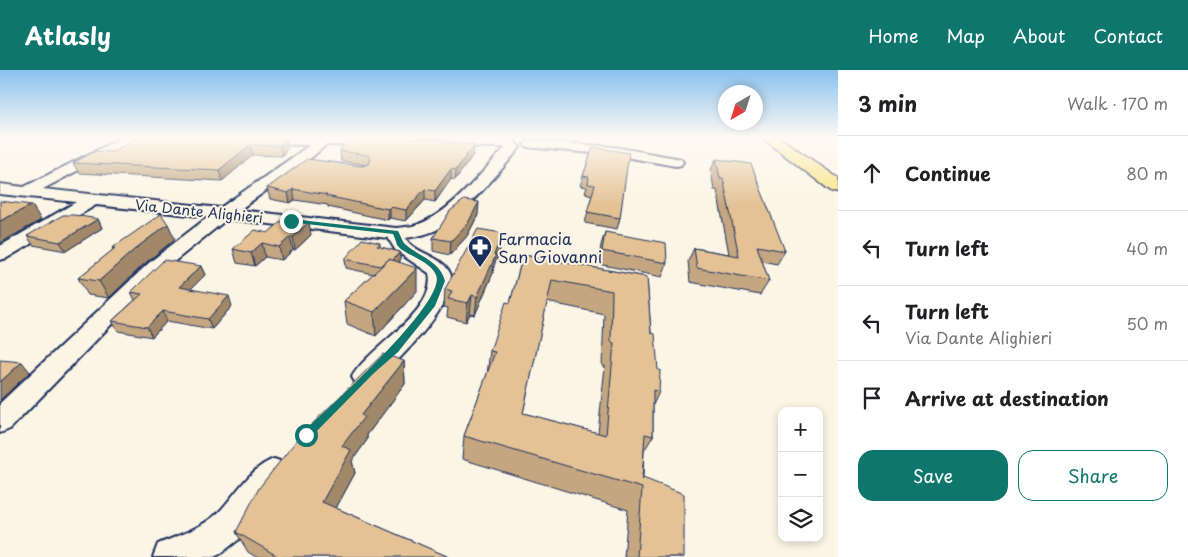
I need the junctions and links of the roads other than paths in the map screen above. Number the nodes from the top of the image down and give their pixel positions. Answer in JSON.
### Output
{"nodes":[{"id":1,"x":81,"y":160,"type":"edge"},
{"id":2,"x":300,"y":160,"type":"joint"},
{"id":3,"x":502,"y":160,"type":"edge"},
{"id":4,"x":663,"y":160,"type":"edge"},
{"id":5,"x":800,"y":160,"type":"edge"},
{"id":6,"x":818,"y":160,"type":"edge"},
{"id":7,"x":676,"y":162,"type":"dead end"},
{"id":8,"x":318,"y":163,"type":"edge"},
{"id":9,"x":838,"y":174,"type":"edge"},
{"id":10,"x":838,"y":187,"type":"edge"},
{"id":11,"x":14,"y":191,"type":"edge"},
{"id":12,"x":0,"y":199,"type":"edge"},
{"id":13,"x":94,"y":199,"type":"junction"},
{"id":14,"x":222,"y":214,"type":"junction"},
{"id":15,"x":428,"y":228,"type":"junction"},
{"id":16,"x":396,"y":233,"type":"junction"},
{"id":17,"x":0,"y":254,"type":"edge"},
{"id":18,"x":424,"y":258,"type":"junction"},
{"id":19,"x":345,"y":396,"type":"edge"},
{"id":20,"x":0,"y":421,"type":"edge"},
{"id":21,"x":288,"y":457,"type":"edge"},
{"id":22,"x":214,"y":550,"type":"edge"},
{"id":23,"x":171,"y":557,"type":"edge"}],
"edges":[{"from":1,"to":11,"type":"street"},
{"from":2,"to":8,"type":"street"},
{"from":2,"to":14,"type":"street"},
{"from":3,"to":15,"type":"street"},
{"from":4,"to":7,"type":"street"},
{"from":5,"to":10,"type":"highway"},
{"from":6,"to":9,"type":"highway"},
{"from":11,"to":12,"type":"street"},
{"from":11,"to":13,"type":"street","name":"Via Dante Alighieri"},
{"from":13,"to":14,"type":"street","name":"Via Dante Alighieri"},
{"from":13,"to":17,"type":"street"},
{"from":14,"to":16,"type":"street","name":"Via Dante Alighieri"},
{"from":14,"to":20,"type":"street"},
{"from":15,"to":16,"type":"street","name":"Via Dante Alighieri"},
{"from":15,"to":18,"type":"street"},
{"from":16,"to":18,"type":"street"},
{"from":18,"to":19,"type":"street"},
{"from":21,"to":22,"type":"street"},
{"from":22,"to":23,"type":"street"}]}
